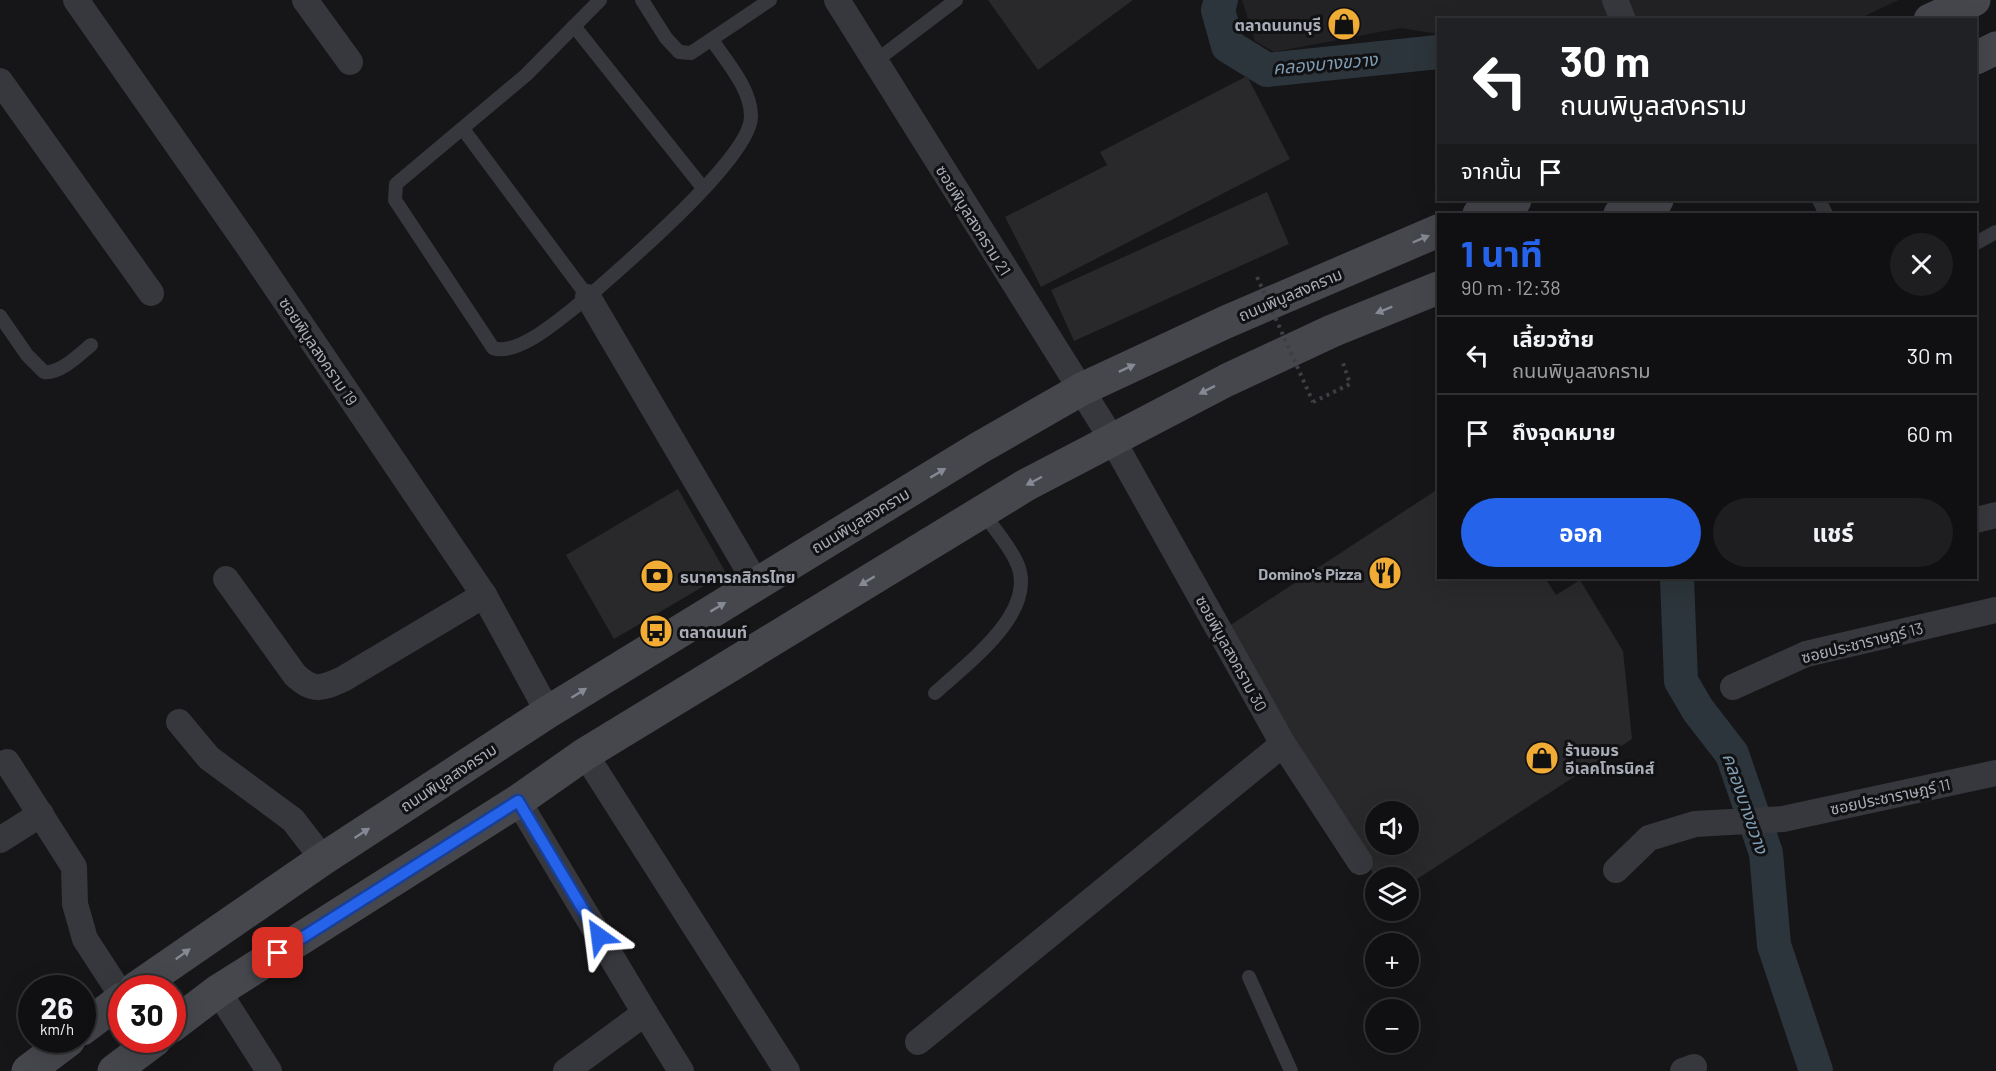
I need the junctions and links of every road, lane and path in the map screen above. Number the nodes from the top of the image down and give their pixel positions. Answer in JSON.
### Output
{"nodes":[{"id":1,"x":76,"y":0,"type":"edge"},
{"id":2,"x":305,"y":0,"type":"edge"},
{"id":3,"x":600,"y":0,"type":"edge"},
{"id":4,"x":642,"y":0,"type":"edge"},
{"id":5,"x":770,"y":0,"type":"edge"},
{"id":6,"x":837,"y":0,"type":"edge"},
{"id":7,"x":956,"y":0,"type":"edge"},
{"id":8,"x":1615,"y":0,"type":"edge"},
{"id":9,"x":1974,"y":0,"type":"edge"},
{"id":10,"x":1622,"y":18,"type":"edge"},
{"id":11,"x":1934,"y":18,"type":"edge"},
{"id":12,"x":574,"y":26,"type":"junction"},
{"id":13,"x":712,"y":40,"type":"junction"},
{"id":14,"x":1996,"y":48,"type":"edge"},
{"id":15,"x":1977,"y":58,"type":"edge"},
{"id":16,"x":876,"y":60,"type":"junction"},
{"id":17,"x":350,"y":62,"type":"dead end"},
{"id":18,"x":0,"y":81,"type":"edge"},
{"id":19,"x":463,"y":129,"type":"junction"},
{"id":20,"x":703,"y":188,"type":"junction"},
{"id":21,"x":1512,"y":201,"type":"edge"},
{"id":22,"x":1654,"y":201,"type":"edge"},
{"id":23,"x":1482,"y":213,"type":"edge"},
{"id":24,"x":1623,"y":213,"type":"edge"},
{"id":25,"x":1437,"y":231,"type":"edge"},
{"id":26,"x":1996,"y":232,"type":"edge"},
{"id":27,"x":1977,"y":242,"type":"edge"},
{"id":28,"x":1257,"y":277,"type":"dead end"},
{"id":29,"x":1437,"y":288,"type":"edge"},
{"id":30,"x":151,"y":293,"type":"dead end"},
{"id":31,"x":588,"y":297,"type":"junction"},
{"id":32,"x":0,"y":316,"type":"edge"},
{"id":33,"x":91,"y":345,"type":"dead end"},
{"id":34,"x":1350,"y":384,"type":"dead end"},
{"id":35,"x":1082,"y":389,"type":"junction"},
{"id":36,"x":1112,"y":439,"type":"junction"},
{"id":37,"x":982,"y":512,"type":"junction"},
{"id":38,"x":1996,"y":515,"type":"edge"},
{"id":39,"x":1977,"y":520,"type":"edge"},
{"id":40,"x":226,"y":579,"type":"dead end"},
{"id":41,"x":756,"y":583,"type":"junction"},
{"id":42,"x":484,"y":595,"type":"junction"},
{"id":43,"x":1996,"y":610,"type":"edge"},
{"id":44,"x":1732,"y":687,"type":"dead end"},
{"id":45,"x":935,"y":693,"type":"dead end"},
{"id":46,"x":548,"y":712,"type":"junction"},
{"id":47,"x":179,"y":722,"type":"dead end"},
{"id":48,"x":1283,"y":744,"type":"junction"},
{"id":49,"x":585,"y":754,"type":"junction"},
{"id":50,"x":8,"y":762,"type":"dead end"},
{"id":51,"x":1996,"y":773,"type":"edge"},
{"id":52,"x":518,"y":801,"type":"junction"},
{"id":53,"x":40,"y":814,"type":"junction"},
{"id":54,"x":0,"y":840,"type":"edge"},
{"id":55,"x":323,"y":859,"type":"junction"},
{"id":56,"x":1360,"y":862,"type":"dead end"},
{"id":57,"x":1616,"y":870,"type":"dead end"},
{"id":58,"x":108,"y":975,"type":"edge"},
{"id":59,"x":155,"y":975,"type":"edge"},
{"id":60,"x":1249,"y":977,"type":"dead end"},
{"id":61,"x":218,"y":991,"type":"junction"},
{"id":62,"x":108,"y":1008,"type":"edge"},
{"id":63,"x":645,"y":1013,"type":"junction"},
{"id":64,"x":186,"y":1015,"type":"edge"},
{"id":65,"x":96,"y":1018,"type":"edge"},
{"id":66,"x":918,"y":1042,"type":"dead end"},
{"id":67,"x":52,"y":1053,"type":"edge"},
{"id":68,"x":138,"y":1053,"type":"edge"},
{"id":69,"x":28,"y":1071,"type":"edge"},
{"id":70,"x":114,"y":1071,"type":"edge"},
{"id":71,"x":269,"y":1071,"type":"edge"},
{"id":72,"x":566,"y":1071,"type":"edge"},
{"id":73,"x":681,"y":1071,"type":"edge"},
{"id":74,"x":787,"y":1071,"type":"edge"},
{"id":75,"x":1291,"y":1071,"type":"edge"}],
"edges":[{"from":1,"to":42,"type":"street","name":"ซอยพิบูลสงคราม 19"},
{"from":2,"to":17,"type":"street"},
{"from":3,"to":12,"type":"lane"},
{"from":4,"to":13,"type":"lane"},
{"from":5,"to":13,"type":"lane"},
{"from":6,"to":16,"type":"street","name":"ซอยพิบูลสงคราม 21"},
{"from":7,"to":16,"type":"lane"},
{"from":8,"to":10,"type":"street"},
{"from":9,"to":11,"type":"main road"},
{"from":12,"to":19,"type":"lane"},
{"from":12,"to":20,"type":"lane"},
{"from":13,"to":20,"type":"lane"},
{"from":14,"to":15,"type":"main road"},
{"from":16,"to":35,"type":"street","name":"ซอยพิบูลสงคราม 21"},
{"from":18,"to":30,"type":"street"},
{"from":19,"to":31,"type":"lane"},
{"from":19,"to":31,"type":"lane"},
{"from":20,"to":31,"type":"lane"},
{"from":21,"to":23,"type":"main road"},
{"from":22,"to":24,"type":"main road"},
{"from":35,"to":25,"type":"main road","name":"ถนนพิบูลสงคราม","one_way":true},
{"from":26,"to":27,"type":"lane"},
{"from":28,"to":34,"type":"path","bridge":true},
{"from":29,"to":36,"type":"main road","one_way":true},
{"from":31,"to":41,"type":"street"},
{"from":32,"to":33,"type":"lane"},
{"from":35,"to":36,"type":"street","name":"ซอยพิบูลสงคราม 21"},
{"from":41,"to":35,"type":"main road","name":"ถนนพิบูลสงคราม","one_way":true},
{"from":36,"to":37,"type":"main road","one_way":true},
{"from":36,"to":48,"type":"street","name":"ซอยพิบูลสงคราม 30"},
{"from":37,"to":45,"type":"lane"},
{"from":37,"to":49,"type":"main road","one_way":true},
{"from":38,"to":39,"type":"street"},
{"from":40,"to":42,"type":"street"},
{"from":46,"to":41,"type":"main road","name":"ถนนพิบูลสงคราม","one_way":true},
{"from":42,"to":46,"type":"street","name":"ซอยพิบูลสงคราม 19"},
{"from":43,"to":44,"type":"street","name":"ซอยประชาราษฎร์ 13"},
{"from":55,"to":46,"type":"main road","name":"ถนนพิบูลสงคราม","one_way":true},
{"from":47,"to":55,"type":"street"},
{"from":48,"to":56,"type":"street","name":"ซอยพิบูลสงคราม 30"},
{"from":48,"to":66,"type":"street"},
{"from":49,"to":52,"type":"main road"},
{"from":49,"to":74,"type":"street"},
{"from":50,"to":53,"type":"street"},
{"from":51,"to":57,"type":"street","name":"ซอยประชาราษฎร์ 11"},
{"from":52,"to":61,"type":"main road"},
{"from":52,"to":63,"type":"street"},
{"from":53,"to":54,"type":"street"},
{"from":53,"to":58,"type":"street"},
{"from":59,"to":55,"type":"main road","name":"ถนนพิบูลสงคราม","one_way":true},
{"from":60,"to":75,"type":"lane"},
{"from":61,"to":64,"type":"main road"},
{"from":61,"to":71,"type":"street"},
{"from":62,"to":65,"type":"main road"},
{"from":63,"to":72,"type":"street"},
{"from":63,"to":73,"type":"street"},
{"from":67,"to":69,"type":"main road"},
{"from":68,"to":70,"type":"main road"}]}
